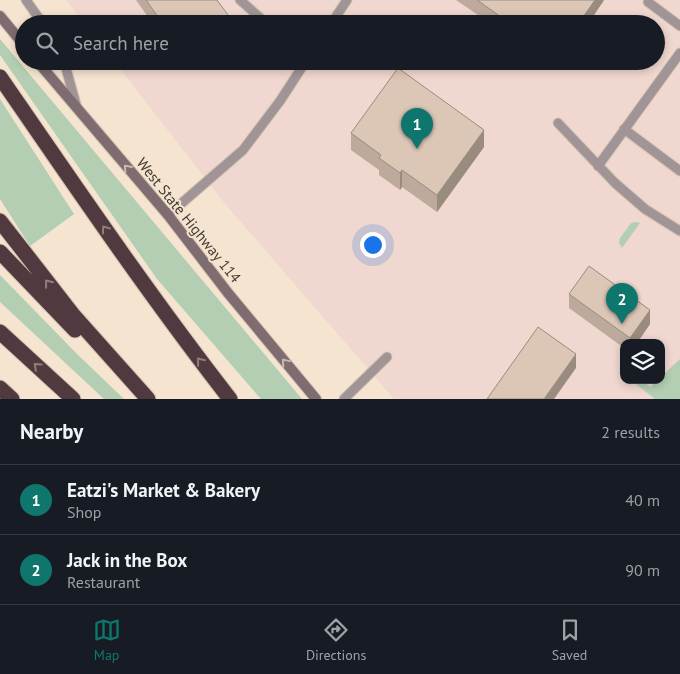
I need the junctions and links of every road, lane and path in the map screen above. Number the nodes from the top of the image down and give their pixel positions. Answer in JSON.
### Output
{"nodes":[{"id":1,"x":26,"y":0,"type":"edge"},
{"id":2,"x":240,"y":0,"type":"edge"},
{"id":3,"x":347,"y":0,"type":"edge"},
{"id":4,"x":648,"y":2,"type":"dead end"},
{"id":5,"x":37,"y":15,"type":"edge"},
{"id":6,"x":257,"y":15,"type":"edge"},
{"id":7,"x":337,"y":15,"type":"edge"},
{"id":8,"x":0,"y":16,"type":"edge"},
{"id":9,"x":680,"y":26,"type":"edge"},
{"id":10,"x":15,"y":34,"type":"edge"},
{"id":11,"x":680,"y":53,"type":"edge"},
{"id":12,"x":45,"y":70,"type":"edge"},
{"id":13,"x":67,"y":70,"type":"edge"},
{"id":14,"x":300,"y":70,"type":"edge"},
{"id":15,"x":0,"y":77,"type":"edge"},
{"id":16,"x":78,"y":110,"type":"junction"},
{"id":17,"x":558,"y":123,"type":"dead end"},
{"id":18,"x":624,"y":129,"type":"junction"},
{"id":19,"x":598,"y":166,"type":"junction"},
{"id":20,"x":680,"y":171,"type":"edge"},
{"id":21,"x":168,"y":215,"type":"junction"},
{"id":22,"x":0,"y":221,"type":"edge"},
{"id":23,"x":680,"y":232,"type":"edge"},
{"id":24,"x":0,"y":252,"type":"edge"},
{"id":25,"x":0,"y":332,"type":"edge"},
{"id":26,"x":388,"y":357,"type":"dead end"},
{"id":27,"x":0,"y":388,"type":"edge"},
{"id":28,"x":12,"y":399,"type":"edge"},
{"id":29,"x":73,"y":399,"type":"edge"},
{"id":30,"x":147,"y":399,"type":"edge"},
{"id":31,"x":230,"y":399,"type":"edge"},
{"id":32,"x":316,"y":399,"type":"edge"},
{"id":33,"x":344,"y":399,"type":"edge"}],
"edges":[{"from":1,"to":5,"type":"lane"},
{"from":2,"to":6,"type":"lane"},
{"from":3,"to":7,"type":"lane"},
{"from":4,"to":9,"type":"lane"},
{"from":8,"to":10,"type":"main road"},
{"from":11,"to":18,"type":"lane"},
{"from":12,"to":16,"type":"main road","name":"West State Highway 114"},
{"from":13,"to":16,"type":"lane"},
{"from":14,"to":21,"type":"lane"},
{"from":31,"to":15,"type":"highway","one_way":true},
{"from":21,"to":16,"type":"main road","name":"West State Highway 114","one_way":true},
{"from":17,"to":19,"type":"lane"},
{"from":18,"to":19,"type":"lane"},
{"from":18,"to":20,"type":"lane"},
{"from":19,"to":23,"type":"lane"},
{"from":32,"to":21,"type":"main road","name":"West State Highway 114","one_way":true},
{"from":30,"to":22,"type":"highway","one_way":true},
{"from":24,"to":30,"type":"highway"},
{"from":29,"to":25,"type":"highway","one_way":true},
{"from":26,"to":33,"type":"lane"},
{"from":27,"to":28,"type":"highway"}]}
